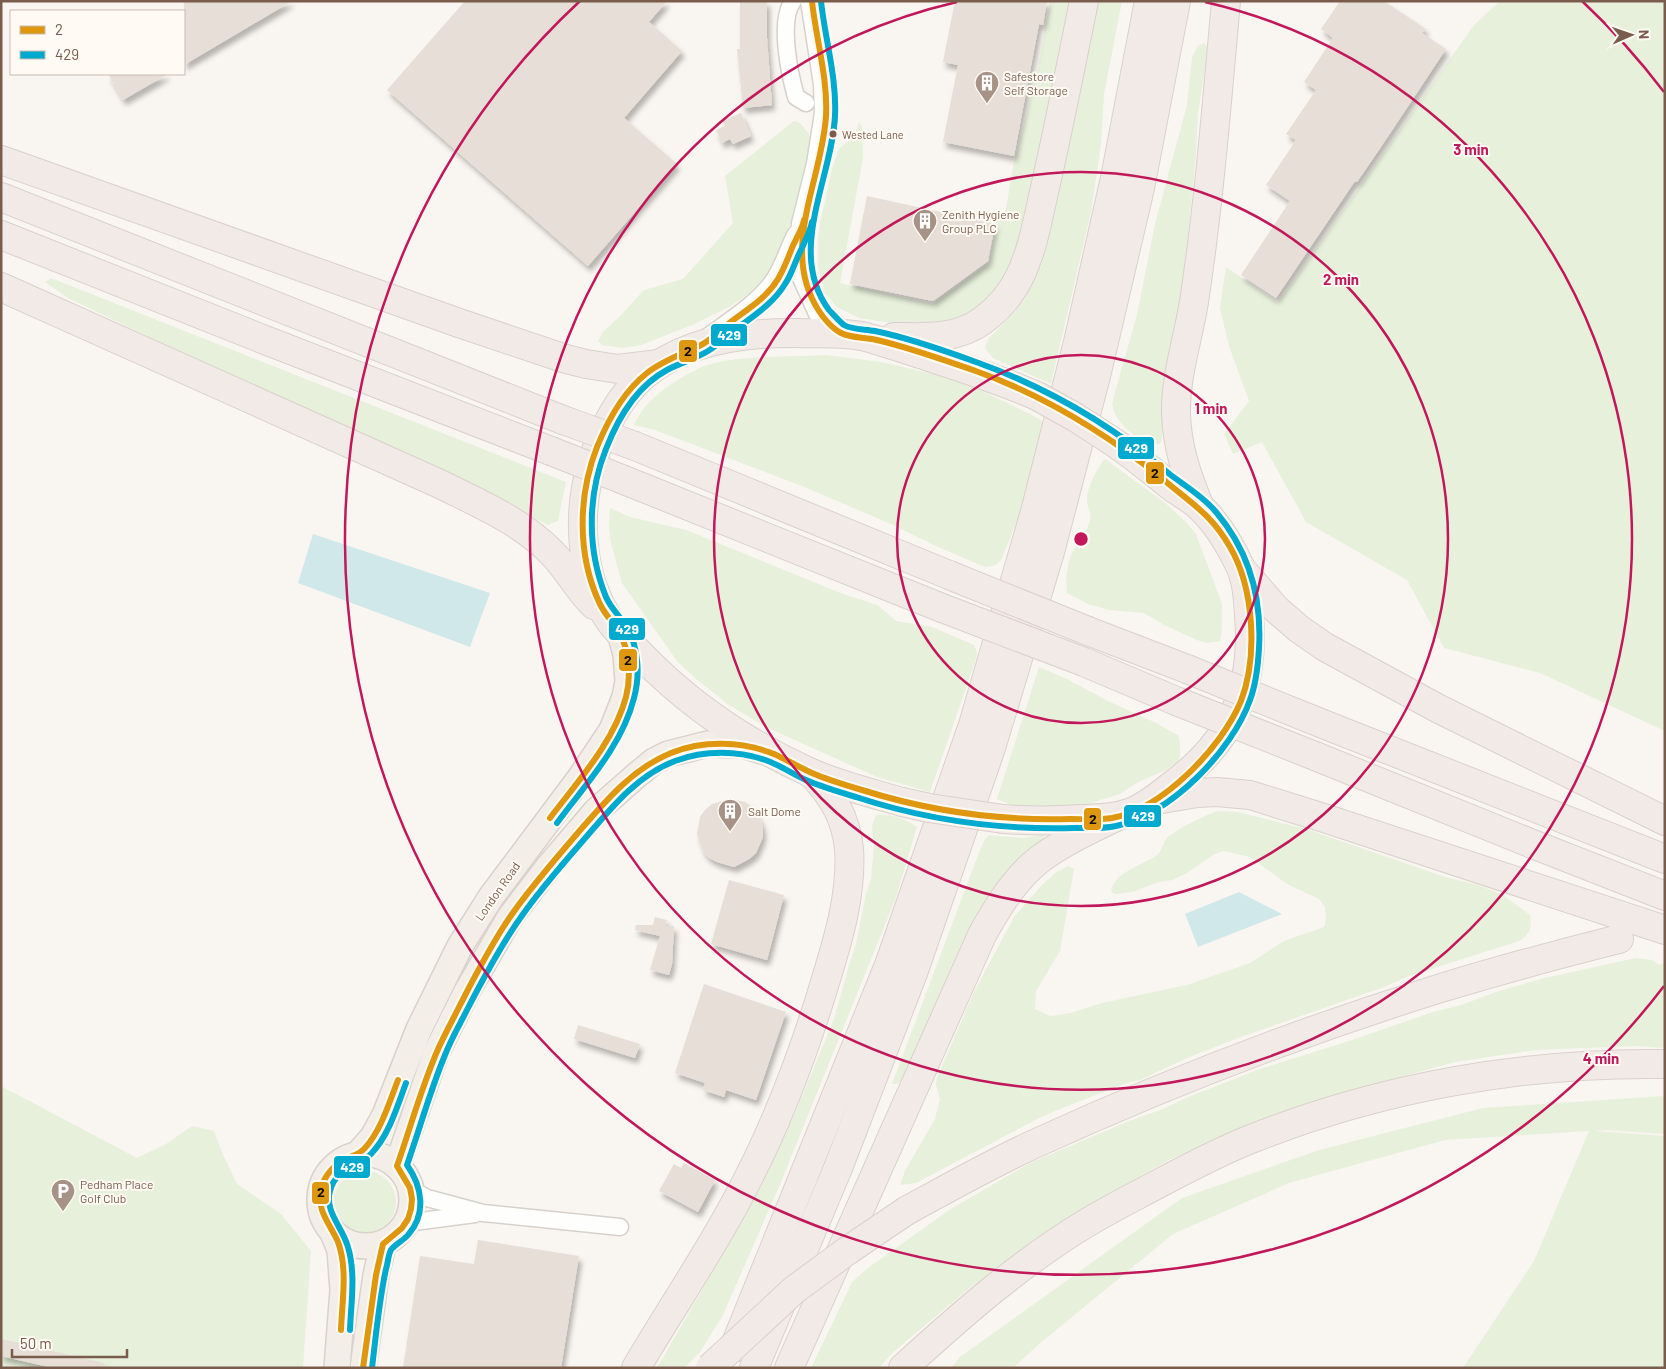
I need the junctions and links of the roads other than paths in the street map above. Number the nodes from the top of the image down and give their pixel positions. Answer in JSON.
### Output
{"nodes":[{"id":1,"x":793,"y":1,"type":"edge"},
{"id":2,"x":812,"y":1,"type":"edge"},
{"id":3,"x":1084,"y":1,"type":"edge"},
{"id":4,"x":1149,"y":1,"type":"edge"},
{"id":5,"x":1176,"y":1,"type":"edge"},
{"id":6,"x":1226,"y":1,"type":"edge"},
{"id":7,"x":806,"y":103,"type":"dead end"},
{"id":8,"x":1,"y":160,"type":"edge"},
{"id":9,"x":1,"y":197,"type":"edge"},
{"id":10,"x":803,"y":224,"type":"junction"},
{"id":11,"x":1,"y":235,"type":"edge"},
{"id":12,"x":1,"y":287,"type":"edge"},
{"id":13,"x":854,"y":335,"type":"junction"},
{"id":14,"x":703,"y":344,"type":"junction"},
{"id":15,"x":659,"y":364,"type":"junction"},
{"id":16,"x":1199,"y":506,"type":"junction"},
{"id":17,"x":1241,"y":568,"type":"junction"},
{"id":18,"x":613,"y":625,"type":"junction"},
{"id":19,"x":772,"y":753,"type":"junction"},
{"id":20,"x":811,"y":773,"type":"junction"},
{"id":21,"x":1152,"y":801,"type":"junction"},
{"id":22,"x":1114,"y":818,"type":"junction"},
{"id":23,"x":1665,"y":821,"type":"edge"},
{"id":24,"x":1665,"y":859,"type":"edge"},
{"id":25,"x":1665,"y":896,"type":"edge"},
{"id":26,"x":1665,"y":930,"type":"edge"},
{"id":27,"x":1619,"y":939,"type":"dead end"},
{"id":28,"x":1665,"y":1064,"type":"edge"},
{"id":29,"x":358,"y":1154,"type":"junction"},
{"id":30,"x":397,"y":1166,"type":"junction"},
{"id":31,"x":411,"y":1189,"type":"junction"},
{"id":32,"x":482,"y":1213,"type":"junction"},
{"id":33,"x":406,"y":1224,"type":"junction"},
{"id":34,"x":620,"y":1227,"type":"dead end"},
{"id":35,"x":334,"y":1233,"type":"junction"},
{"id":36,"x":383,"y":1244,"type":"junction"},
{"id":37,"x":917,"y":1354,"type":"edge"},
{"id":38,"x":337,"y":1368,"type":"edge"},
{"id":39,"x":363,"y":1368,"type":"edge"},
{"id":40,"x":636,"y":1368,"type":"edge"},
{"id":41,"x":710,"y":1368,"type":"edge"},
{"id":42,"x":726,"y":1368,"type":"edge"},
{"id":43,"x":754,"y":1368,"type":"edge"},
{"id":44,"x":789,"y":1368,"type":"edge"}],
"edges":[{"from":1,"to":7,"type":"street"},
{"from":2,"to":10,"type":"main road"},
{"from":3,"to":13,"type":"highway"},
{"from":4,"to":42,"type":"highway"},
{"from":5,"to":43,"type":"highway"},
{"from":6,"to":16,"type":"highway"},
{"from":8,"to":15,"type":"highway"},
{"from":9,"to":24,"type":"highway","bridge":true},
{"from":10,"to":13,"type":"main road"},
{"from":10,"to":14,"type":"main road"},
{"from":11,"to":25,"type":"highway","bridge":true},
{"from":12,"to":18,"type":"highway"},
{"from":13,"to":14,"type":"highway"},
{"from":13,"to":16,"type":"highway","bridge":true},
{"from":14,"to":15,"type":"highway"},
{"from":15,"to":18,"type":"highway"},
{"from":16,"to":17,"type":"highway"},
{"from":17,"to":21,"type":"highway"},
{"from":17,"to":23,"type":"highway"},
{"from":18,"to":19,"type":"highway"},
{"from":18,"to":29,"type":"main road","name":"London Road"},
{"from":19,"to":20,"type":"highway"},
{"from":19,"to":30,"type":"main road","name":"London Road"},
{"from":20,"to":22,"type":"highway","bridge":true},
{"from":20,"to":40,"type":"highway"},
{"from":21,"to":22,"type":"highway"},
{"from":21,"to":26,"type":"highway"},
{"from":22,"to":44,"type":"highway"},
{"from":27,"to":41,"type":"highway","bridge":true},
{"from":28,"to":37,"type":"highway"},
{"from":29,"to":30,"type":"main road"},
{"from":29,"to":35,"type":"main road"},
{"from":30,"to":31,"type":"main road"},
{"from":31,"to":32,"type":"street"},
{"from":31,"to":33,"type":"main road"},
{"from":32,"to":33,"type":"street"},
{"from":32,"to":34,"type":"street"},
{"from":33,"to":36,"type":"main road"},
{"from":35,"to":36,"type":"main road"},
{"from":35,"to":38,"type":"main road"},
{"from":36,"to":39,"type":"main road"}]}
